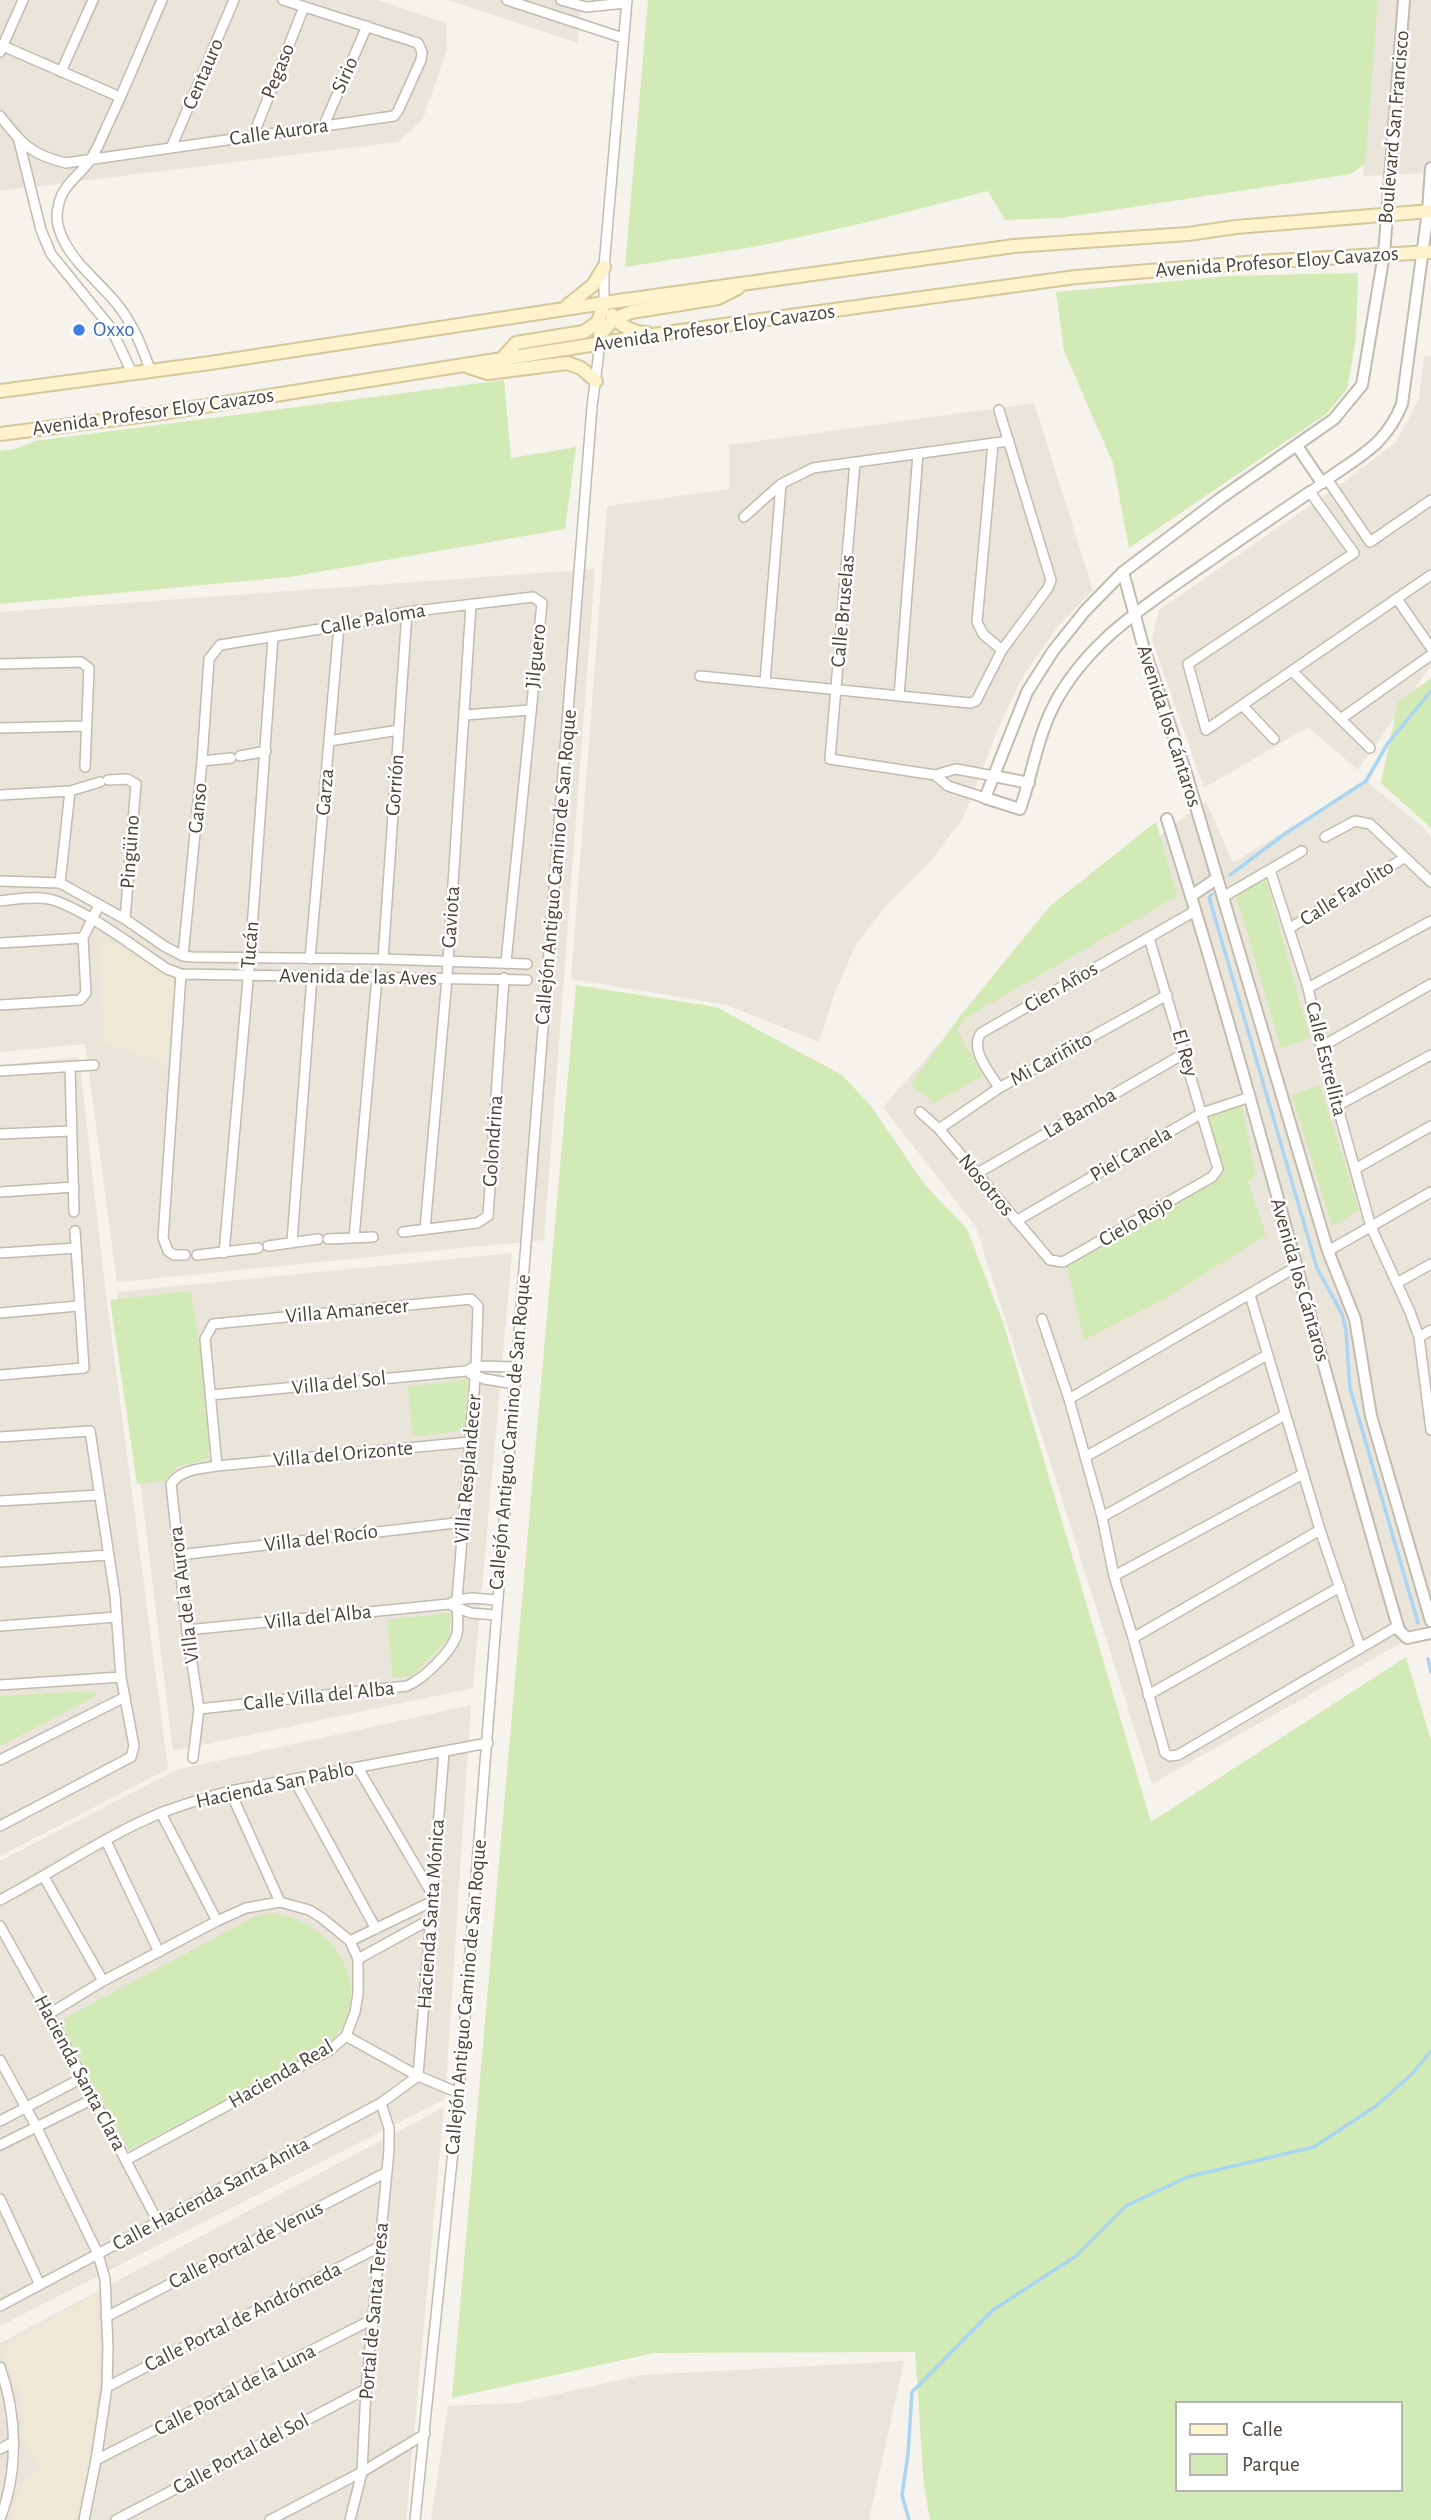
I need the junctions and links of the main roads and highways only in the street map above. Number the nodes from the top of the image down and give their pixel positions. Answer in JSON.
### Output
{"nodes":[{"id":1,"x":1429,"y":211,"type":"edge"},
{"id":2,"x":1426,"y":252,"type":"edge"},
{"id":3,"x":604,"y":267,"type":"road end"},
{"id":4,"x":747,"y":283,"type":"junction"},
{"id":5,"x":604,"y":303,"type":"junction"},
{"id":6,"x":561,"y":310,"type":"junction"},
{"id":7,"x":645,"y":310,"type":"junction"},
{"id":8,"x":614,"y":319,"type":"junction"},
{"id":9,"x":653,"y":334,"type":"junction"},
{"id":10,"x":600,"y":343,"type":"junction"},
{"id":11,"x":501,"y":360,"type":"junction"},
{"id":12,"x":465,"y":365,"type":"junction"},
{"id":13,"x":596,"y":381,"type":"road end"},
{"id":14,"x":0,"y":391,"type":"edge"},
{"id":15,"x":0,"y":434,"type":"edge"}],
"edges":[{"from":1,"to":4,"type":"main road","name":"Avenida Profesor Eloy Cavazos"},
{"from":2,"to":9,"type":"main road","name":"Avenida Profesor Eloy Cavazos"},
{"from":3,"to":6,"type":"main road"},
{"from":4,"to":5,"type":"main road","name":"Avenida Profesor Eloy Cavazos"},
{"from":4,"to":7,"type":"main road"},
{"from":5,"to":6,"type":"main road","name":"Avenida Profesor Eloy Cavazos"},
{"from":5,"to":8,"type":"main road"},
{"from":5,"to":11,"type":"main road"},
{"from":6,"to":14,"type":"main road","name":"Avenida Profesor Eloy Cavazos"},
{"from":7,"to":8,"type":"main road"},
{"from":7,"to":9,"type":"main road"},
{"from":8,"to":9,"type":"main road"},
{"from":8,"to":10,"type":"main road"},
{"from":9,"to":10,"type":"main road","name":"Avenida Profesor Eloy Cavazos"},
{"from":10,"to":11,"type":"main road","name":"Avenida Profesor Eloy Cavazos"},
{"from":11,"to":12,"type":"main road","name":"Avenida Profesor Eloy Cavazos"},
{"from":12,"to":13,"type":"main road"},
{"from":12,"to":15,"type":"main road","name":"Avenida Profesor Eloy Cavazos"}]}
